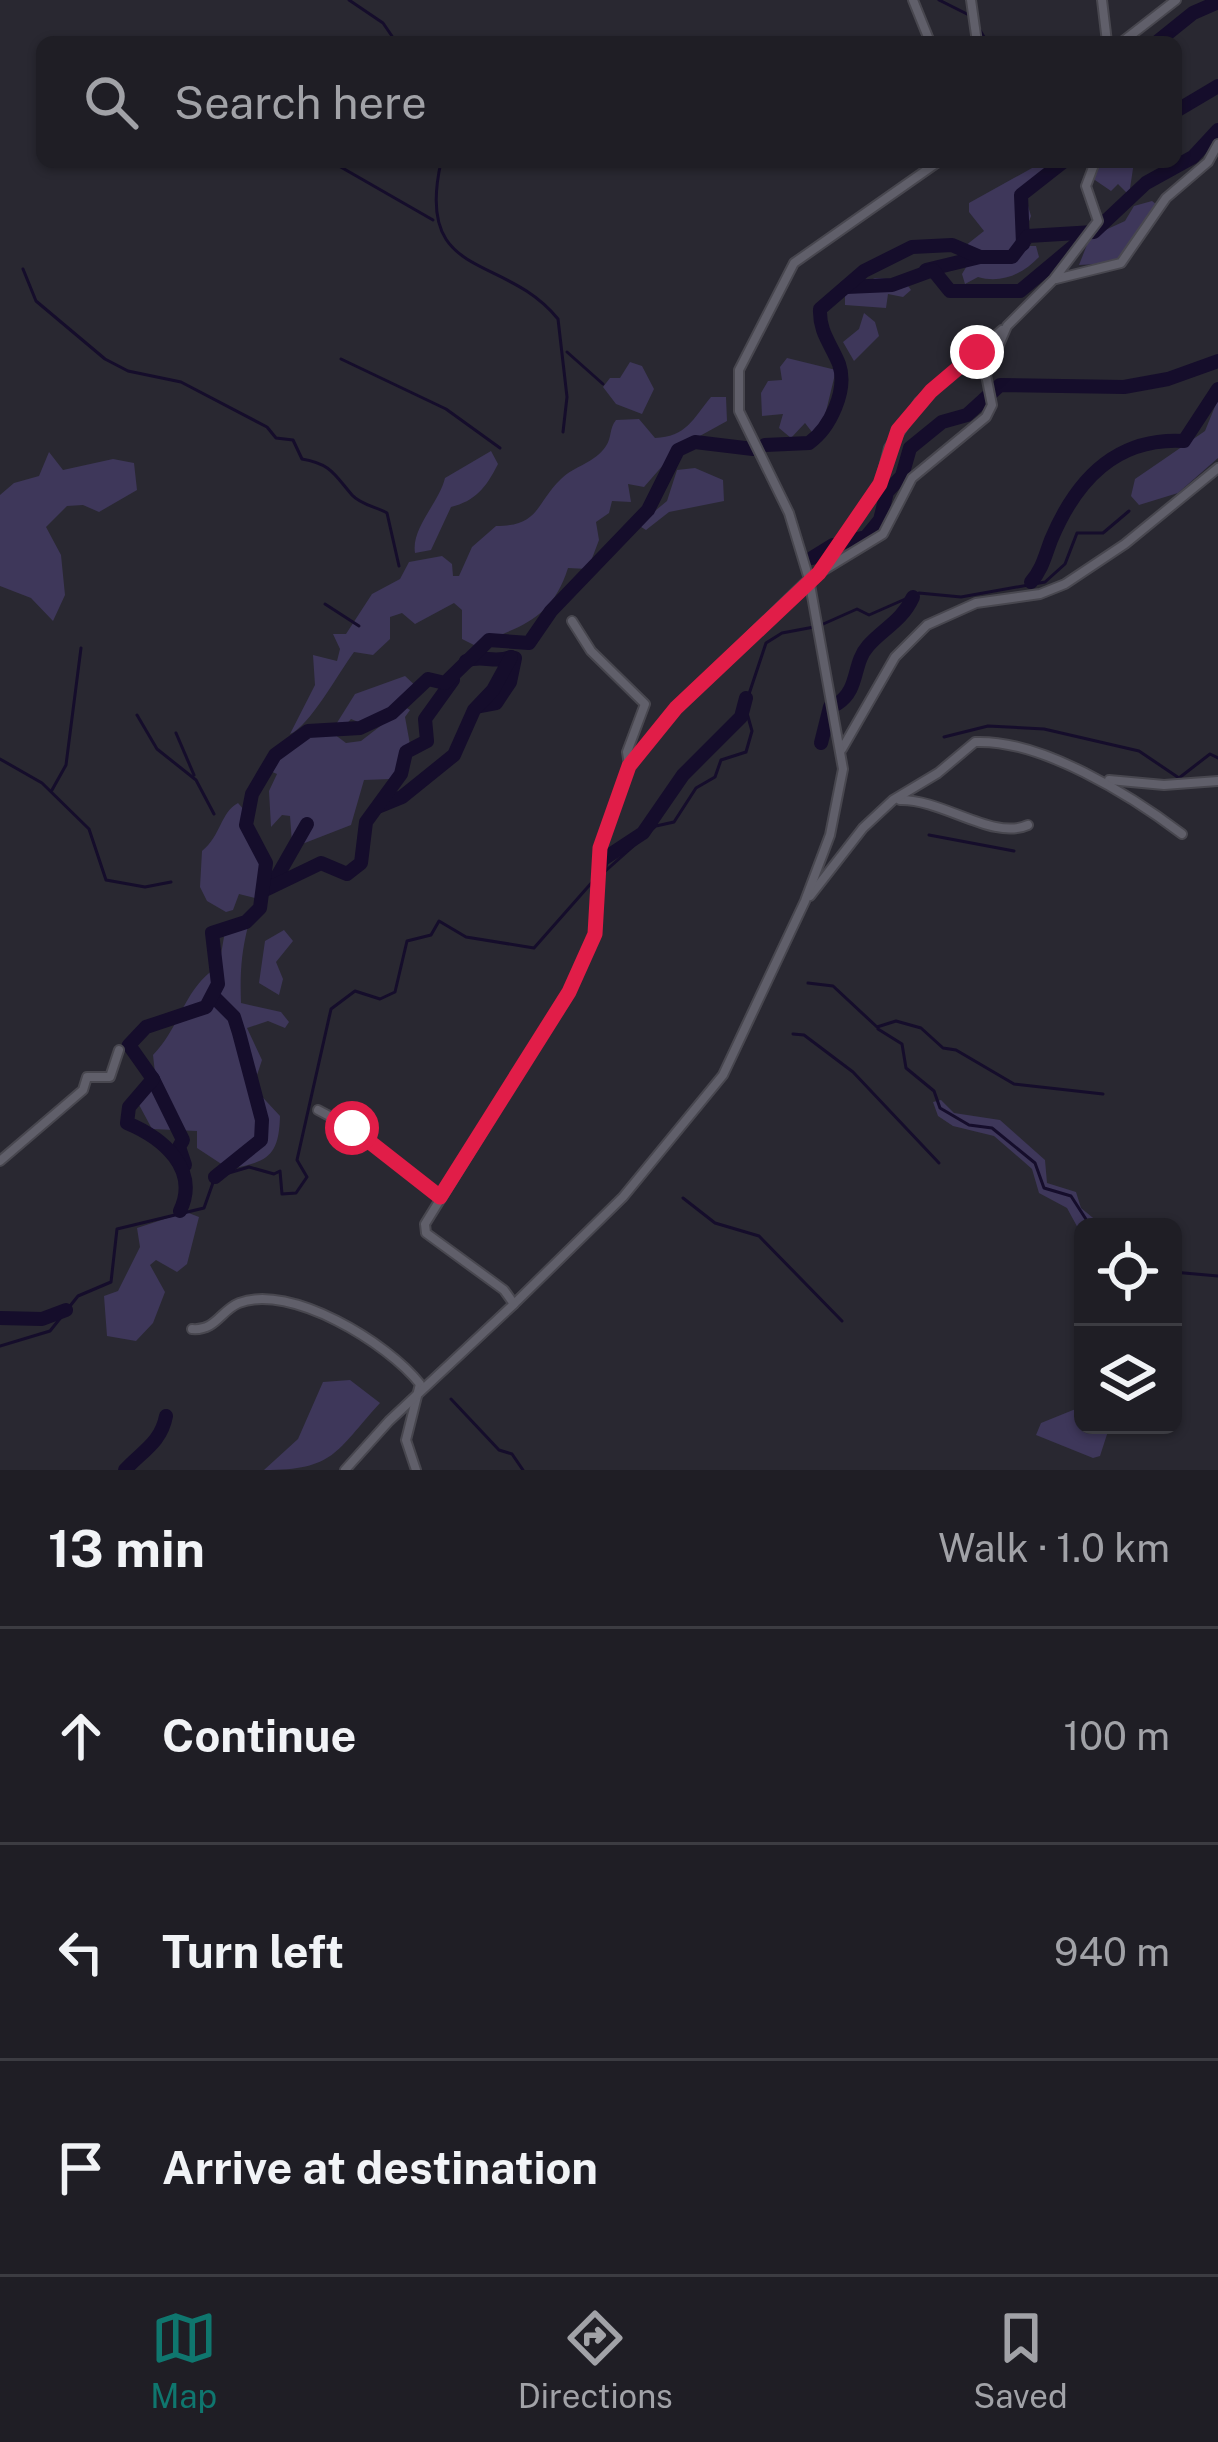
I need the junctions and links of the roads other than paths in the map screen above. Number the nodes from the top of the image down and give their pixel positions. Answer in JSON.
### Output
{"nodes":[{"id":1,"x":913,"y":0,"type":"edge"},
{"id":2,"x":971,"y":0,"type":"edge"},
{"id":3,"x":1102,"y":0,"type":"edge"},
{"id":4,"x":1176,"y":0,"type":"edge"},
{"id":5,"x":928,"y":36,"type":"edge"},
{"id":6,"x":975,"y":36,"type":"edge"},
{"id":7,"x":1106,"y":36,"type":"edge"},
{"id":8,"x":1131,"y":36,"type":"edge"},
{"id":9,"x":1218,"y":144,"type":"edge"},
{"id":10,"x":929,"y":168,"type":"edge"},
{"id":11,"x":1093,"y":168,"type":"edge"},
{"id":12,"x":1054,"y":279,"type":"junction"},
{"id":13,"x":1007,"y":326,"type":"junction"},
{"id":14,"x":1218,"y":469,"type":"edge"},
{"id":15,"x":819,"y":573,"type":"junction"},
{"id":16,"x":809,"y":579,"type":"junction"},
{"id":17,"x":572,"y":620,"type":"dead end"},
{"id":18,"x":842,"y":750,"type":"junction"},
{"id":19,"x":629,"y":766,"type":"junction"},
{"id":20,"x":1101,"y":779,"type":"junction"},
{"id":21,"x":1218,"y":781,"type":"edge"},
{"id":22,"x":893,"y":800,"type":"junction"},
{"id":23,"x":1028,"y":825,"type":"dead end"},
{"id":24,"x":1182,"y":834,"type":"dead end"},
{"id":25,"x":805,"y":901,"type":"junction"},
{"id":26,"x":119,"y":1050,"type":"dead end"},
{"id":27,"x":318,"y":1110,"type":"dead end"},
{"id":28,"x":0,"y":1161,"type":"edge"},
{"id":29,"x":440,"y":1197,"type":"junction"},
{"id":30,"x":514,"y":1304,"type":"junction"},
{"id":31,"x":192,"y":1329,"type":"dead end"},
{"id":32,"x":420,"y":1390,"type":"junction"},
{"id":33,"x":345,"y":1470,"type":"edge"},
{"id":34,"x":416,"y":1470,"type":"edge"}],
"edges":[{"from":1,"to":5,"type":"street"},
{"from":2,"to":6,"type":"street"},
{"from":3,"to":7,"type":"street"},
{"from":4,"to":8,"type":"street"},
{"from":9,"to":12,"type":"street"},
{"from":10,"to":16,"type":"street"},
{"from":11,"to":12,"type":"street"},
{"from":12,"to":13,"type":"street"},
{"from":13,"to":15,"type":"street"},
{"from":13,"to":15,"type":"street"},
{"from":14,"to":18,"type":"street"},
{"from":15,"to":16,"type":"street"},
{"from":16,"to":18,"type":"street"},
{"from":16,"to":19,"type":"street"},
{"from":17,"to":19,"type":"street"},
{"from":18,"to":25,"type":"street"},
{"from":19,"to":29,"type":"street"},
{"from":20,"to":21,"type":"street"},
{"from":20,"to":22,"type":"street"},
{"from":20,"to":24,"type":"street"},
{"from":22,"to":23,"type":"street"},
{"from":22,"to":25,"type":"street"},
{"from":25,"to":30,"type":"street"},
{"from":26,"to":28,"type":"street"},
{"from":27,"to":29,"type":"street"},
{"from":29,"to":30,"type":"street"},
{"from":30,"to":32,"type":"street"},
{"from":31,"to":32,"type":"street"},
{"from":32,"to":33,"type":"street"},
{"from":32,"to":34,"type":"street"}]}
